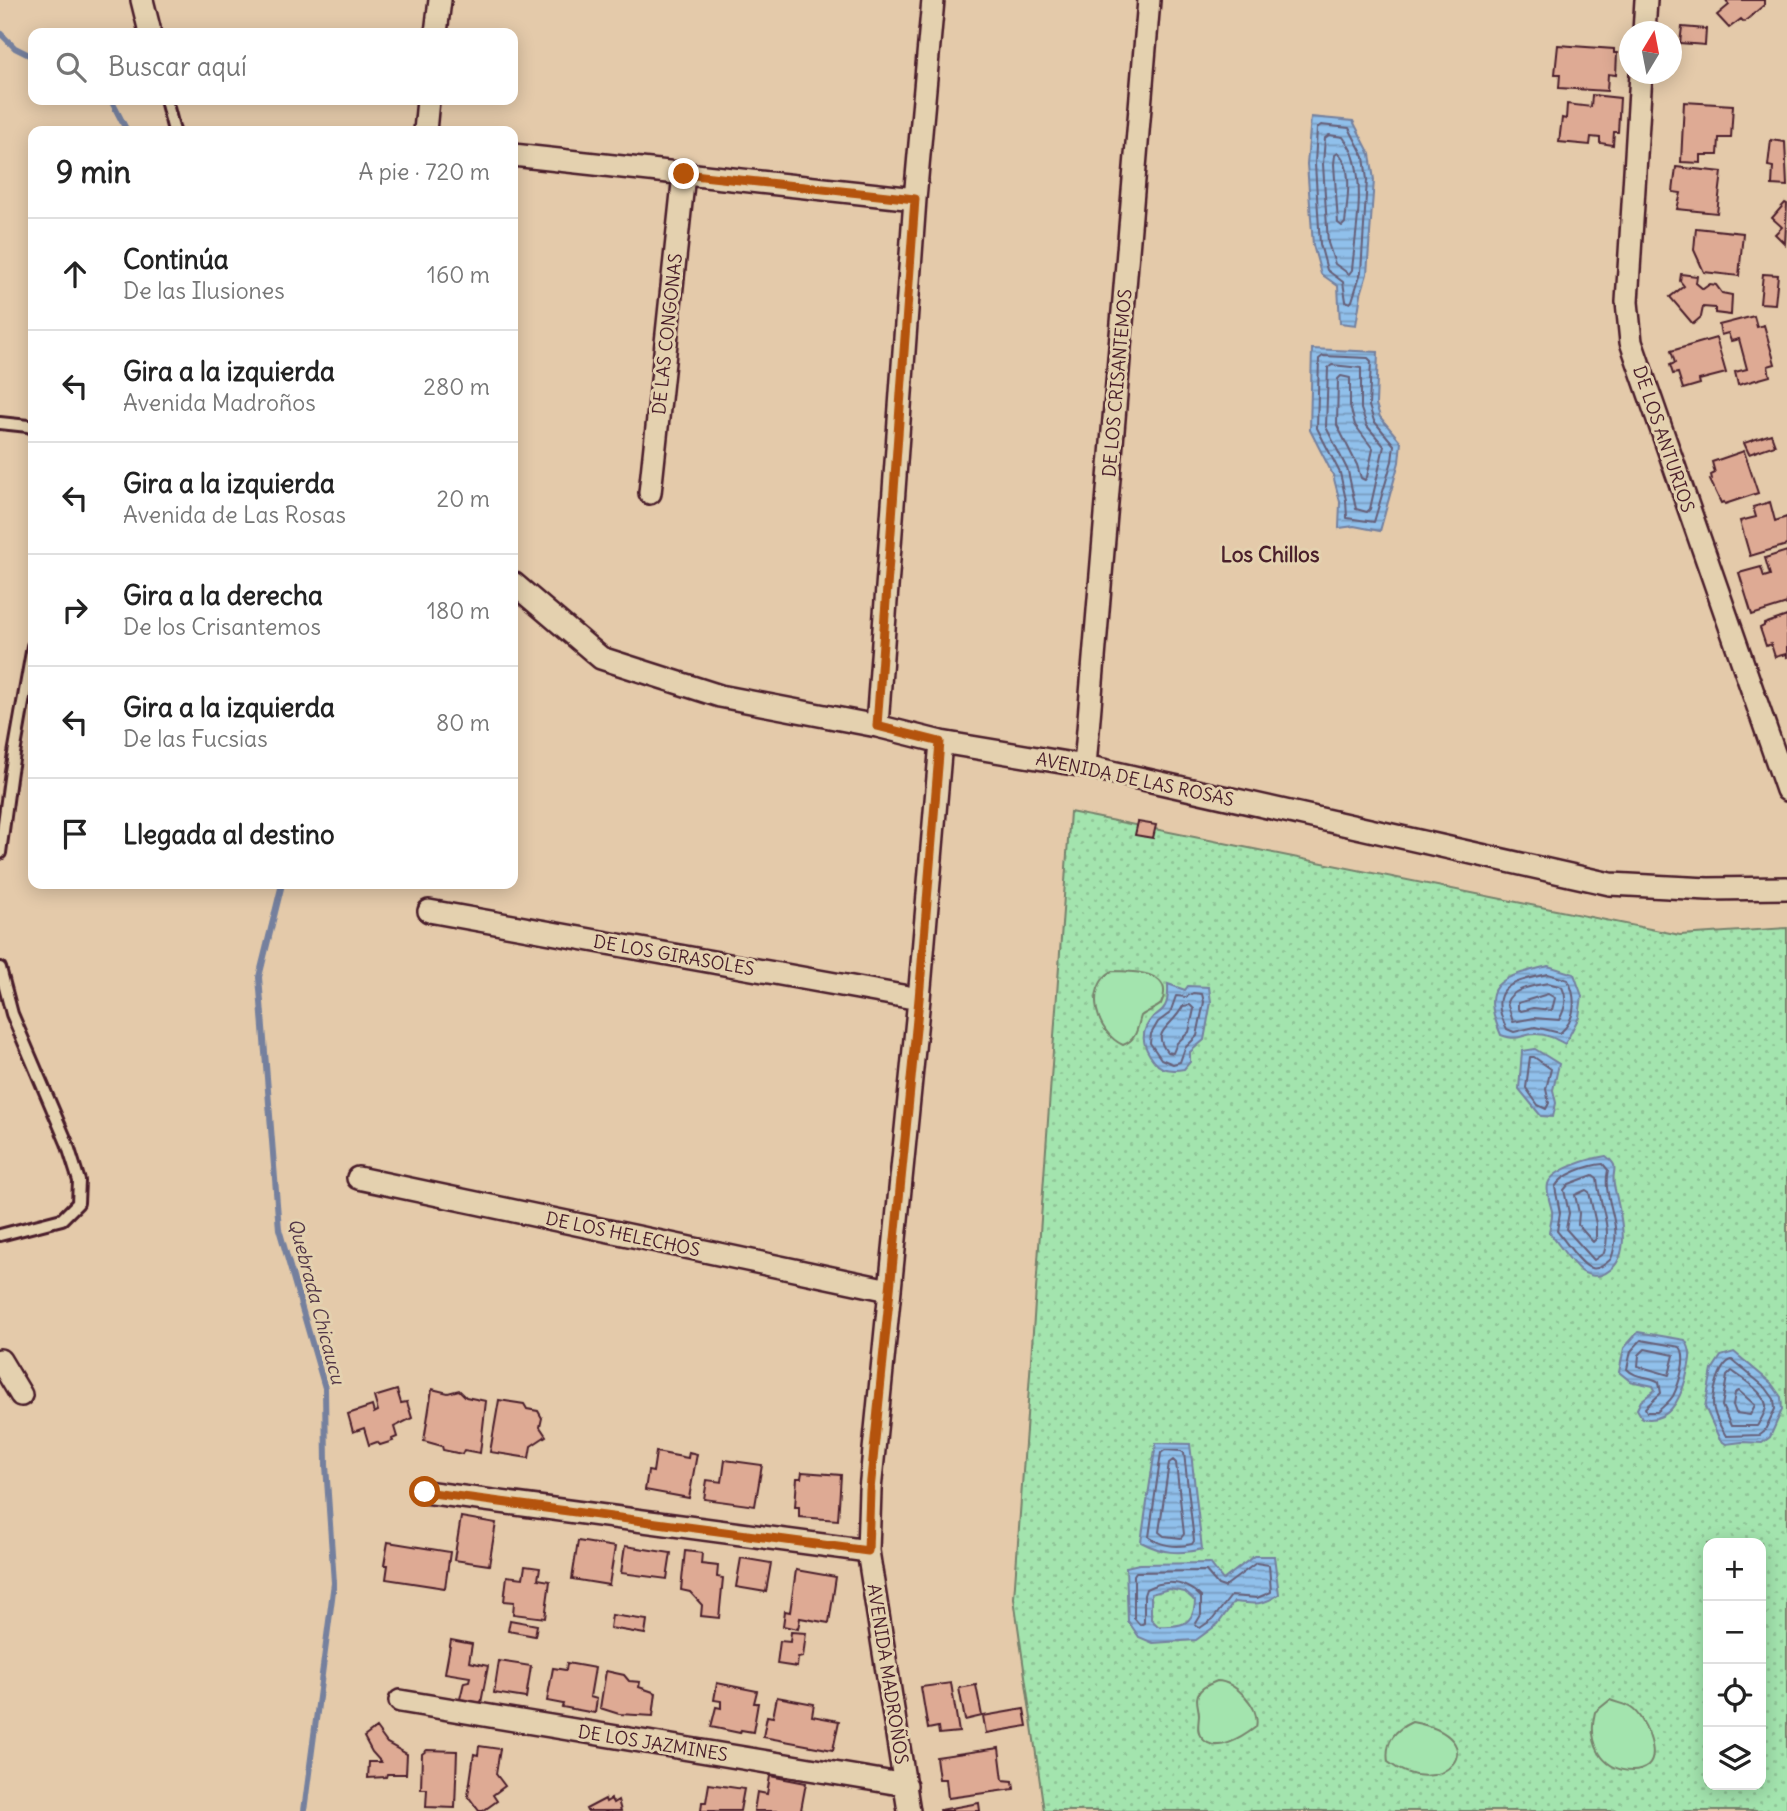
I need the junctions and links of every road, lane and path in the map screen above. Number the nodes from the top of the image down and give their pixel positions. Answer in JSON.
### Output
{"nodes":[{"id":1,"x":142,"y":0,"type":"edge"},
{"id":2,"x":440,"y":0,"type":"edge"},
{"id":3,"x":933,"y":0,"type":"edge"},
{"id":4,"x":1149,"y":0,"type":"edge"},
{"id":5,"x":1646,"y":0,"type":"edge"},
{"id":6,"x":1645,"y":21,"type":"edge"},
{"id":7,"x":149,"y":28,"type":"edge"},
{"id":8,"x":437,"y":28,"type":"edge"},
{"id":9,"x":1640,"y":84,"type":"edge"},
{"id":10,"x":167,"y":105,"type":"edge"},
{"id":11,"x":428,"y":105,"type":"edge"},
{"id":12,"x":173,"y":126,"type":"edge"},
{"id":13,"x":425,"y":126,"type":"edge"},
{"id":14,"x":518,"y":156,"type":"edge"},
{"id":15,"x":684,"y":174,"type":"junction"},
{"id":16,"x":915,"y":199,"type":"junction"},
{"id":17,"x":0,"y":423,"type":"edge"},
{"id":18,"x":28,"y":426,"type":"edge"},
{"id":19,"x":650,"y":493,"type":"dead end"},
{"id":20,"x":518,"y":587,"type":"edge"},
{"id":21,"x":28,"y":674,"type":"edge"},
{"id":22,"x":877,"y":726,"type":"junction"},
{"id":23,"x":940,"y":742,"type":"junction"},
{"id":24,"x":1085,"y":766,"type":"junction"},
{"id":25,"x":1787,"y":790,"type":"edge"},
{"id":26,"x":0,"y":853,"type":"edge"},
{"id":27,"x":1787,"y":888,"type":"edge"},
{"id":28,"x":429,"y":911,"type":"dead end"},
{"id":29,"x":0,"y":968,"type":"edge"},
{"id":30,"x":919,"y":999,"type":"junction"},
{"id":31,"x":358,"y":1178,"type":"dead end"},
{"id":32,"x":0,"y":1235,"type":"edge"},
{"id":33,"x":889,"y":1290,"type":"junction"},
{"id":34,"x":0,"y":1360,"type":"edge"},
{"id":35,"x":21,"y":1395,"type":"dead end"},
{"id":36,"x":425,"y":1492,"type":"dead end"},
{"id":37,"x":868,"y":1551,"type":"junction"},
{"id":38,"x":400,"y":1701,"type":"dead end"},
{"id":39,"x":906,"y":1785,"type":"junction"},
{"id":40,"x":909,"y":1811,"type":"edge"}],
"edges":[{"from":1,"to":7,"type":"street"},
{"from":2,"to":8,"type":"street"},
{"from":3,"to":16,"type":"street"},
{"from":4,"to":24,"type":"street","name":"DE LOS CRISANTEMOS"},
{"from":5,"to":6,"type":"street"},
{"from":9,"to":25,"type":"street","name":"DE LOS ANTURIOS"},
{"from":10,"to":12,"type":"lane"},
{"from":11,"to":13,"type":"street"},
{"from":14,"to":15,"type":"street"},
{"from":15,"to":16,"type":"street"},
{"from":15,"to":19,"type":"street","name":"DE LAS CONGONAS"},
{"from":16,"to":22,"type":"street"},
{"from":17,"to":18,"type":"lane"},
{"from":20,"to":22,"type":"street","name":"AVENIDA DE LAS ROSAS"},
{"from":21,"to":26,"type":"lane"},
{"from":22,"to":23,"type":"street","name":"AVENIDA DE LAS ROSAS"},
{"from":23,"to":24,"type":"street","name":"AVENIDA DE LAS ROSAS"},
{"from":23,"to":30,"type":"street","name":"AVENIDA MADROÑOS"},
{"from":24,"to":27,"type":"street","name":"AVENIDA DE LAS ROSAS"},
{"from":28,"to":30,"type":"street","name":"DE LOS GIRASOLES"},
{"from":29,"to":32,"type":"lane"},
{"from":30,"to":33,"type":"street","name":"AVENIDA MADROÑOS"},
{"from":31,"to":33,"type":"street","name":"DE LOS HELECHOS"},
{"from":33,"to":37,"type":"street","name":"AVENIDA MADROÑOS"},
{"from":34,"to":35,"type":"street"},
{"from":36,"to":37,"type":"street"},
{"from":37,"to":39,"type":"street","name":"AVENIDA MADROÑOS"},
{"from":38,"to":39,"type":"street","name":"DE LOS JAZMINES"},
{"from":39,"to":40,"type":"street","name":"AVENIDA MADROÑOS"}]}
